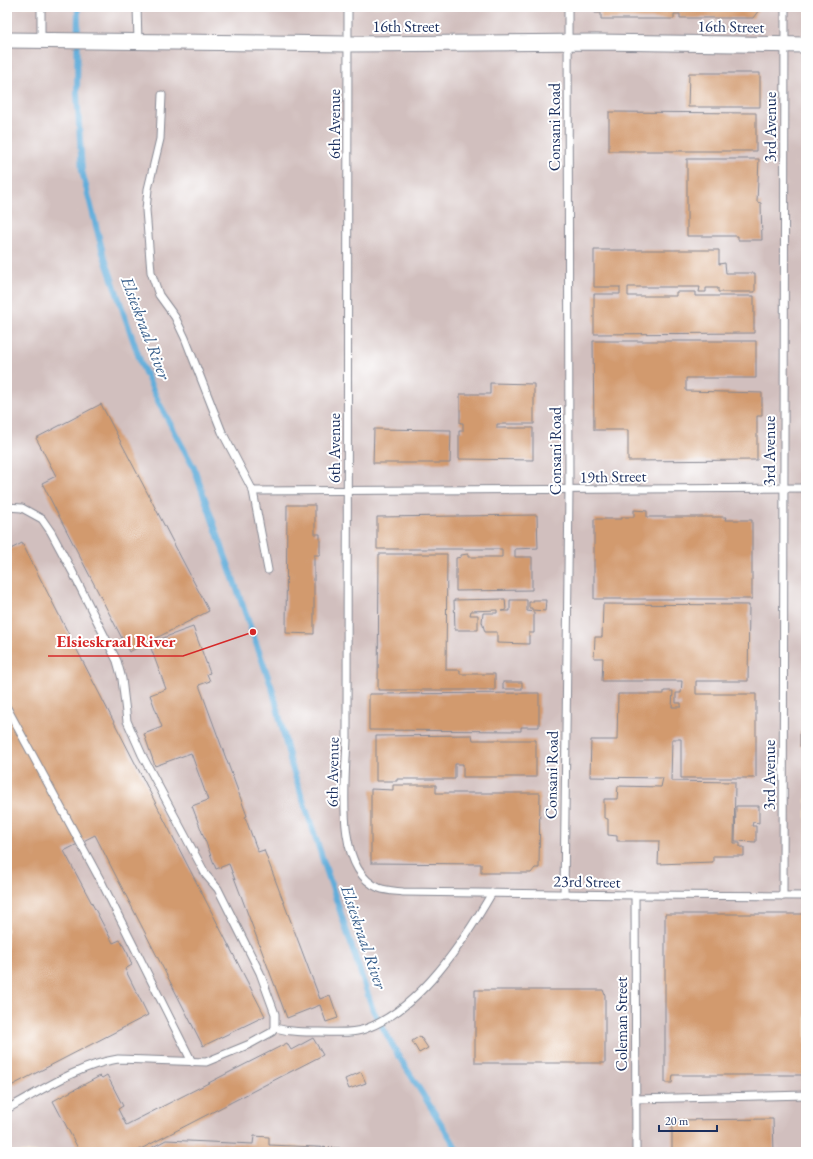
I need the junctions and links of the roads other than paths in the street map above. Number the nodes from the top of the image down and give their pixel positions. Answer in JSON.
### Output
{"nodes":[{"id":1,"x":41,"y":7,"type":"edge"},
{"id":2,"x":137,"y":7,"type":"edge"},
{"id":3,"x":348,"y":7,"type":"edge"},
{"id":4,"x":568,"y":7,"type":"edge"},
{"id":5,"x":785,"y":7,"type":"edge"},
{"id":6,"x":7,"y":40,"type":"edge"},
{"id":7,"x":48,"y":40,"type":"junction"},
{"id":8,"x":138,"y":41,"type":"junction"},
{"id":9,"x":568,"y":43,"type":"junction"},
{"id":10,"x":348,"y":44,"type":"junction"},
{"id":11,"x":806,"y":44,"type":"edge"},
{"id":12,"x":785,"y":45,"type":"junction"},
{"id":13,"x":162,"y":95,"type":"dead end"},
{"id":14,"x":783,"y":488,"type":"junction"},
{"id":15,"x":806,"y":488,"type":"edge"},
{"id":16,"x":348,"y":490,"type":"junction"},
{"id":17,"x":253,"y":491,"type":"junction"},
{"id":18,"x":569,"y":491,"type":"junction"},
{"id":19,"x":7,"y":507,"type":"edge"},
{"id":20,"x":268,"y":570,"type":"dead end"},
{"id":21,"x":7,"y":708,"type":"edge"},
{"id":22,"x":370,"y":882,"type":"joint"},
{"id":23,"x":492,"y":894,"type":"junction"},
{"id":24,"x":564,"y":894,"type":"junction"},
{"id":25,"x":635,"y":896,"type":"junction"},
{"id":26,"x":783,"y":896,"type":"junction"},
{"id":27,"x":806,"y":896,"type":"edge"},
{"id":28,"x":274,"y":1028,"type":"junction"},
{"id":29,"x":192,"y":1062,"type":"junction"},
{"id":30,"x":806,"y":1095,"type":"edge"},
{"id":31,"x":636,"y":1099,"type":"junction"},
{"id":32,"x":7,"y":1109,"type":"edge"},
{"id":33,"x":636,"y":1152,"type":"edge"}],
"edges":[{"from":1,"to":7,"type":"lane"},
{"from":2,"to":8,"type":"lane"},
{"from":3,"to":10,"type":"lane","name":"6th Avenue"},
{"from":4,"to":9,"type":"lane","name":"Consani Road"},
{"from":5,"to":12,"type":"lane","name":"3rd Avenue"},
{"from":6,"to":7,"type":"street","name":"16th Street"},
{"from":7,"to":8,"type":"street","name":"16th Street"},
{"from":8,"to":10,"type":"street","name":"16th Street"},
{"from":9,"to":10,"type":"street","name":"16th Street"},
{"from":9,"to":12,"type":"street","name":"16th Street"},
{"from":9,"to":18,"type":"lane","name":"Consani Road"},
{"from":10,"to":16,"type":"lane","name":"6th Avenue"},
{"from":11,"to":12,"type":"street","name":"16th Street"},
{"from":12,"to":14,"type":"lane","name":"3rd Avenue"},
{"from":13,"to":17,"type":"lane"},
{"from":14,"to":15,"type":"lane","name":"19th Street"},
{"from":14,"to":18,"type":"lane","name":"19th Street"},
{"from":14,"to":26,"type":"lane","name":"3rd Avenue"},
{"from":16,"to":17,"type":"lane","name":"19th Street"},
{"from":16,"to":18,"type":"lane","name":"19th Street"},
{"from":16,"to":22,"type":"lane","name":"6th Avenue"},
{"from":17,"to":20,"type":"lane"},
{"from":18,"to":24,"type":"lane","name":"Consani Road"},
{"from":19,"to":28,"type":"lane"},
{"from":21,"to":29,"type":"lane"},
{"from":22,"to":23,"type":"lane","name":"23rd Street"},
{"from":23,"to":24,"type":"lane","name":"23rd Street"},
{"from":23,"to":28,"type":"lane"},
{"from":24,"to":25,"type":"lane","name":"23rd Street"},
{"from":25,"to":26,"type":"lane","name":"23rd Street"},
{"from":25,"to":31,"type":"lane","name":"Coleman Street"},
{"from":26,"to":27,"type":"lane","name":"23rd Street"},
{"from":28,"to":29,"type":"lane"},
{"from":29,"to":32,"type":"lane"},
{"from":30,"to":31,"type":"lane"},
{"from":31,"to":33,"type":"lane","name":"Coleman Street"}]}
